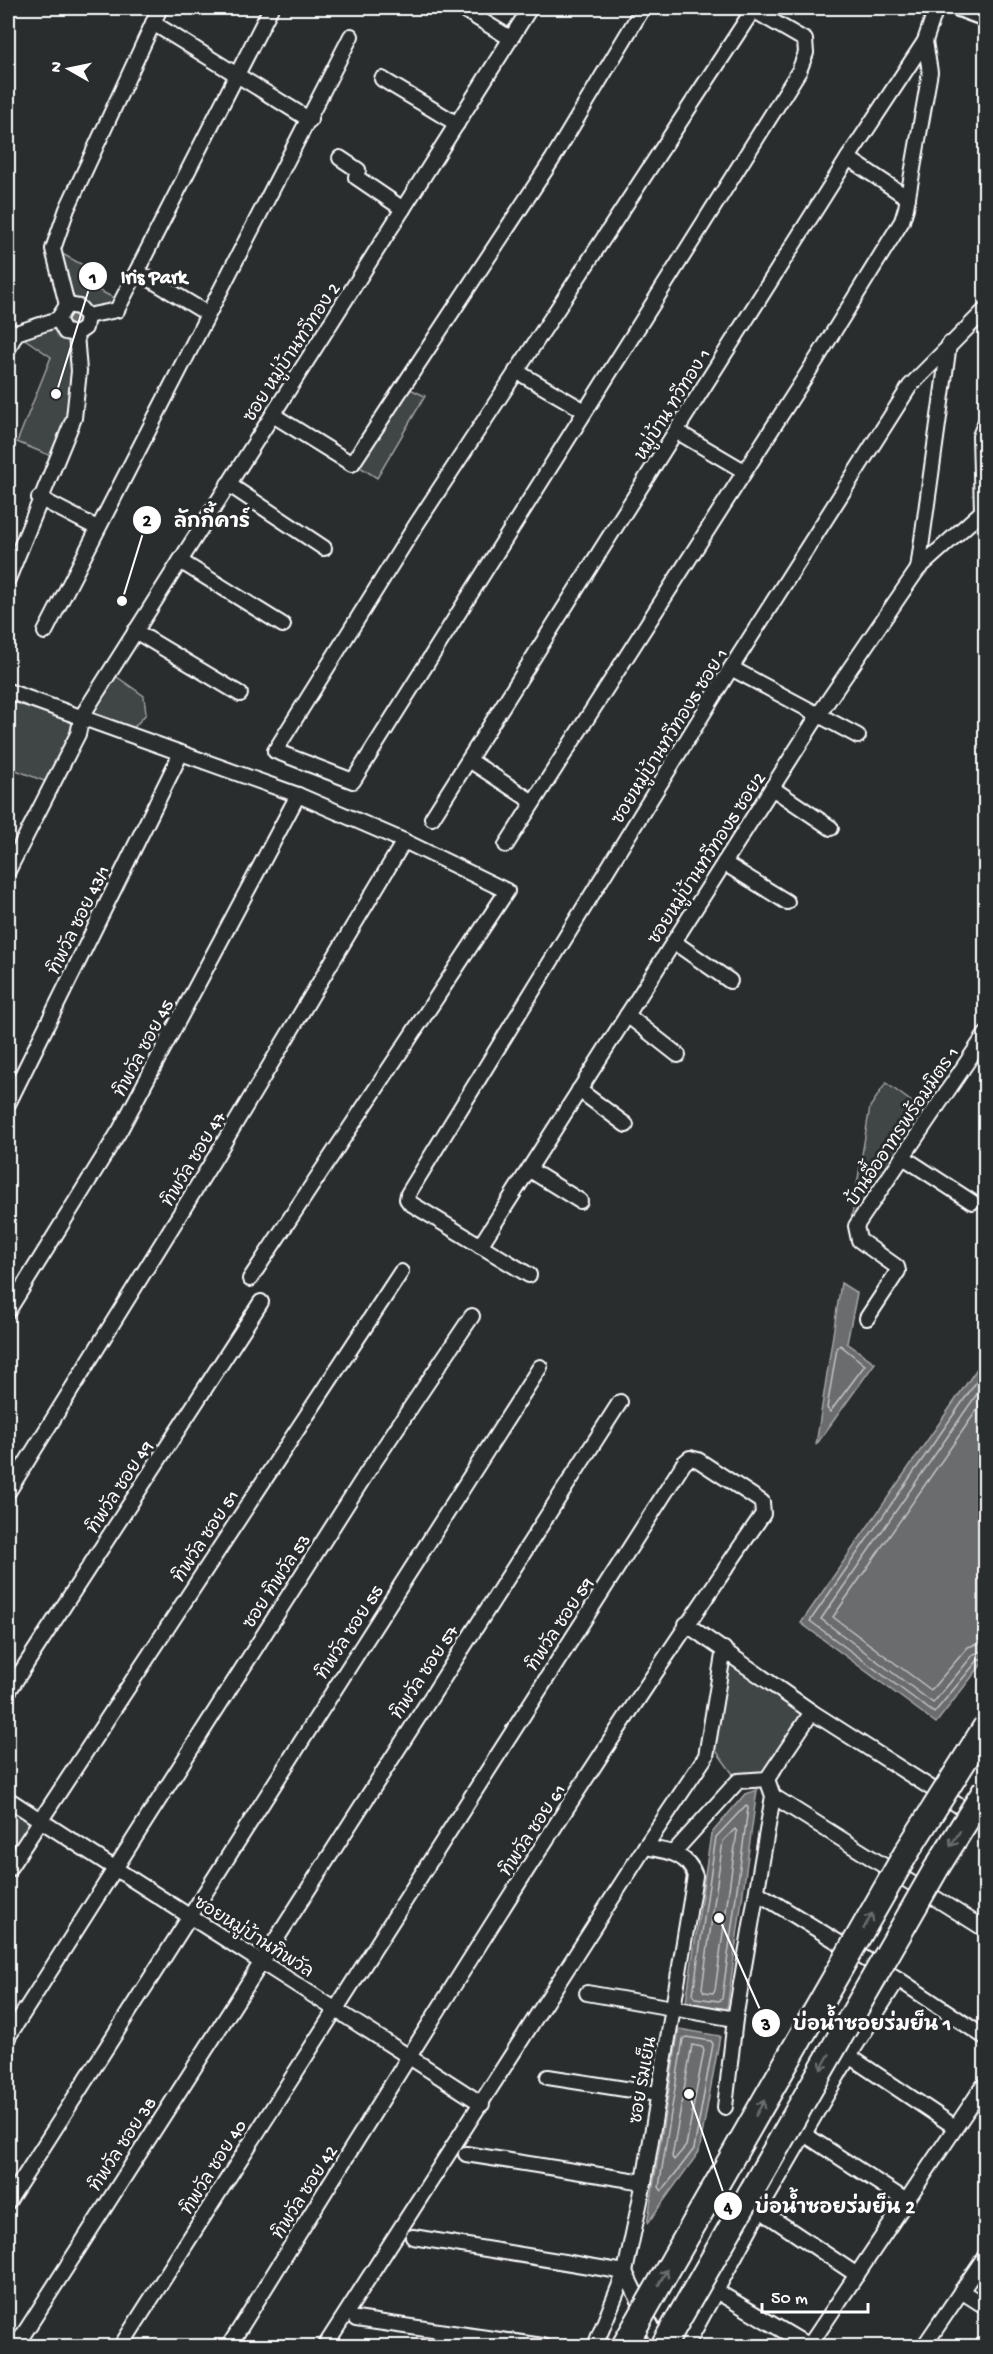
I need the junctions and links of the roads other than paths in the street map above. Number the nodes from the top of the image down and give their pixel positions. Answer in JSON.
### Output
{"nodes":[{"id":1,"x":160,"y":8,"type":"edge"},
{"id":2,"x":272,"y":8,"type":"edge"},
{"id":3,"x":461,"y":8,"type":"edge"},
{"id":4,"x":530,"y":8,"type":"edge"},
{"id":5,"x":643,"y":8,"type":"edge"},
{"id":6,"x":936,"y":8,"type":"edge"},
{"id":7,"x":959,"y":8,"type":"edge"},
{"id":8,"x":754,"y":9,"type":"edge"},
{"id":9,"x":986,"y":18,"type":"edge"},
{"id":10,"x":153,"y":23,"type":"junction"},
{"id":11,"x":351,"y":36,"type":"dead end"},
{"id":12,"x":510,"y":38,"type":"junction"},
{"id":13,"x":925,"y":41,"type":"junction"},
{"id":14,"x":237,"y":74,"type":"junction"},
{"id":15,"x":382,"y":79,"type":"dead end"},
{"id":16,"x":310,"y":120,"type":"junction"},
{"id":17,"x":457,"y":124,"type":"junction"},
{"id":18,"x":340,"y":158,"type":"dead end"},
{"id":19,"x":848,"y":158,"type":"junction"},
{"id":20,"x":908,"y":198,"type":"junction"},
{"id":21,"x":403,"y":209,"type":"junction"},
{"id":22,"x":138,"y":272,"type":"junction"},
{"id":23,"x":67,"y":305,"type":"junction"},
{"id":24,"x":986,"y":309,"type":"edge"},
{"id":25,"x":208,"y":314,"type":"junction"},
{"id":26,"x":87,"y":316,"type":"junction"},
{"id":27,"x":58,"y":319,"type":"junction"},
{"id":28,"x":12,"y":331,"type":"edge"},
{"id":29,"x":76,"y":334,"type":"junction"},
{"id":30,"x":949,"y":344,"type":"junction"},
{"id":31,"x":8,"y":349,"type":"edge"},
{"id":32,"x":516,"y":371,"type":"junction"},
{"id":33,"x":585,"y":411,"type":"junction"},
{"id":34,"x":273,"y":415,"type":"junction"},
{"id":35,"x":986,"y":421,"type":"edge"},
{"id":36,"x":676,"y":431,"type":"junction"},
{"id":37,"x":744,"y":471,"type":"junction"},
{"id":38,"x":228,"y":484,"type":"junction"},
{"id":39,"x":39,"y":498,"type":"junction"},
{"id":40,"x":984,"y":510,"type":"edge"},
{"id":41,"x":97,"y":528,"type":"junction"},
{"id":42,"x":324,"y":548,"type":"dead end"},
{"id":43,"x":180,"y":561,"type":"junction"},
{"id":44,"x":10,"y":562,"type":"edge"},
{"id":45,"x":918,"y":570,"type":"junction"},
{"id":46,"x":8,"y":579,"type":"edge"},
{"id":47,"x":283,"y":625,"type":"dead end"},
{"id":48,"x":45,"y":632,"type":"dead end"},
{"id":49,"x":135,"y":632,"type":"junction"},
{"id":50,"x":732,"y":668,"type":"junction"},
{"id":51,"x":8,"y":691,"type":"edge"},
{"id":52,"x":240,"y":694,"type":"dead end"},
{"id":53,"x":819,"y":714,"type":"junction"},
{"id":54,"x":82,"y":716,"type":"junction"},
{"id":55,"x":858,"y":736,"type":"dead end"},
{"id":56,"x":181,"y":753,"type":"junction"},
{"id":57,"x":469,"y":760,"type":"junction"},
{"id":58,"x":772,"y":788,"type":"junction"},
{"id":59,"x":298,"y":795,"type":"junction"},
{"id":60,"x":533,"y":802,"type":"junction"},
{"id":61,"x":432,"y":818,"type":"dead end"},
{"id":62,"x":831,"y":828,"type":"dead end"},
{"id":63,"x":404,"y":841,"type":"junction"},
{"id":64,"x":506,"y":844,"type":"dead end"},
{"id":65,"x":724,"y":863,"type":"junction"},
{"id":66,"x":8,"y":871,"type":"edge"},
{"id":67,"x":787,"y":902,"type":"dead end"},
{"id":68,"x":674,"y":942,"type":"junction"},
{"id":69,"x":730,"y":981,"type":"dead end"},
{"id":70,"x":627,"y":1015,"type":"junction"},
{"id":71,"x":986,"y":1034,"type":"edge"},
{"id":72,"x":678,"y":1054,"type":"dead end"},
{"id":73,"x":579,"y":1090,"type":"junction"},
{"id":74,"x":8,"y":1104,"type":"edge"},
{"id":75,"x":626,"y":1125,"type":"dead end"},
{"id":76,"x":903,"y":1157,"type":"junction"},
{"id":77,"x":530,"y":1170,"type":"junction"},
{"id":78,"x":580,"y":1201,"type":"dead end"},
{"id":79,"x":972,"y":1202,"type":"dead end"},
{"id":80,"x":480,"y":1246,"type":"junction"},
{"id":81,"x":401,"y":1272,"type":"dead end"},
{"id":82,"x":529,"y":1275,"type":"dead end"},
{"id":83,"x":250,"y":1279,"type":"dead end"},
{"id":84,"x":261,"y":1302,"type":"dead end"},
{"id":85,"x":8,"y":1311,"type":"edge"},
{"id":86,"x":472,"y":1316,"type":"dead end"},
{"id":87,"x":867,"y":1318,"type":"dead end"},
{"id":88,"x":540,"y":1367,"type":"dead end"},
{"id":89,"x":620,"y":1402,"type":"dead end"},
{"id":90,"x":8,"y":1492,"type":"edge"},
{"id":91,"x":686,"y":1624,"type":"junction"},
{"id":92,"x":724,"y":1650,"type":"junction"},
{"id":93,"x":8,"y":1692,"type":"edge"},
{"id":94,"x":812,"y":1712,"type":"junction"},
{"id":95,"x":986,"y":1726,"type":"edge"},
{"id":96,"x":767,"y":1779,"type":"junction"},
{"id":97,"x":986,"y":1789,"type":"edge"},
{"id":98,"x":773,"y":1796,"type":"junction"},
{"id":99,"x":8,"y":1799,"type":"edge"},
{"id":100,"x":40,"y":1820,"type":"junction"},
{"id":101,"x":986,"y":1823,"type":"edge"},
{"id":102,"x":645,"y":1847,"type":"junction"},
{"id":103,"x":673,"y":1853,"type":"junction"},
{"id":104,"x":114,"y":1868,"type":"junction"},
{"id":105,"x":8,"y":1870,"type":"edge"},
{"id":106,"x":758,"y":1893,"type":"junction"},
{"id":107,"x":189,"y":1916,"type":"junction"},
{"id":108,"x":986,"y":1930,"type":"edge"},
{"id":109,"x":260,"y":1962,"type":"junction"},
{"id":110,"x":898,"y":1979,"type":"junction"},
{"id":111,"x":587,"y":1993,"type":"dead end"},
{"id":112,"x":335,"y":2007,"type":"junction"},
{"id":113,"x":674,"y":2009,"type":"junction"},
{"id":114,"x":735,"y":2019,"type":"junction"},
{"id":115,"x":8,"y":2037,"type":"edge"},
{"id":116,"x":986,"y":2037,"type":"edge"},
{"id":117,"x":409,"y":2056,"type":"junction"},
{"id":118,"x":849,"y":2056,"type":"junction"},
{"id":119,"x":548,"y":2077,"type":"dead end"},
{"id":120,"x":986,"y":2082,"type":"edge"},
{"id":121,"x":657,"y":2094,"type":"junction"},
{"id":122,"x":482,"y":2104,"type":"junction"},
{"id":123,"x":725,"y":2107,"type":"dead end"},
{"id":124,"x":955,"y":2127,"type":"junction"},
{"id":125,"x":804,"y":2134,"type":"junction"},
{"id":126,"x":466,"y":2154,"type":"dead end"},
{"id":127,"x":644,"y":2182,"type":"junction"},
{"id":128,"x":905,"y":2200,"type":"junction"},
{"id":129,"x":8,"y":2202,"type":"edge"},
{"id":130,"x":760,"y":2210,"type":"junction"},
{"id":131,"x":413,"y":2237,"type":"dead end"},
{"id":132,"x":986,"y":2255,"type":"edge"},
{"id":133,"x":625,"y":2272,"type":"junction"},
{"id":134,"x":857,"y":2275,"type":"junction"},
{"id":135,"x":716,"y":2291,"type":"junction"},
{"id":136,"x":961,"y":2291,"type":"junction"},
{"id":137,"x":986,"y":2307,"type":"edge"},
{"id":138,"x":356,"y":2319,"type":"dead end"},
{"id":139,"x":16,"y":2346,"type":"edge"},
{"id":140,"x":122,"y":2346,"type":"edge"},
{"id":141,"x":230,"y":2346,"type":"edge"},
{"id":142,"x":325,"y":2346,"type":"edge"},
{"id":143,"x":543,"y":2346,"type":"edge"},
{"id":144,"x":595,"y":2346,"type":"edge"},
{"id":145,"x":624,"y":2346,"type":"edge"},
{"id":146,"x":662,"y":2346,"type":"edge"},
{"id":147,"x":686,"y":2346,"type":"edge"},
{"id":148,"x":809,"y":2346,"type":"edge"},
{"id":149,"x":924,"y":2346,"type":"edge"}],
"edges":[{"from":1,"to":10,"type":"street"},
{"from":2,"to":14,"type":"street"},
{"from":3,"to":12,"type":"street"},
{"from":4,"to":12,"type":"street","name":"ซอย หมู่บ้านทวีทอง 2"},
{"from":5,"to":34,"type":"street"},
{"from":6,"to":13,"type":"street","name":"หมู่บ้าน ทวีทอง 1"},
{"from":7,"to":9,"type":"street"},
{"from":8,"to":32,"type":"street"},
{"from":8,"to":33,"type":"street"},
{"from":10,"to":14,"type":"street"},
{"from":10,"to":23,"type":"street"},
{"from":11,"to":16,"type":"street"},
{"from":12,"to":17,"type":"street","name":"ซอย หมู่บ้านทวีทอง 2"},
{"from":13,"to":19,"type":"street","name":"หมู่บ้าน ทวีทอง 1"},
{"from":13,"to":20,"type":"street"},
{"from":14,"to":16,"type":"street"},
{"from":14,"to":22,"type":"street"},
{"from":15,"to":17,"type":"street"},
{"from":16,"to":25,"type":"street"},
{"from":17,"to":21,"type":"street","name":"ซอย หมู่บ้านทวีทอง 2"},
{"from":18,"to":21,"type":"street"},
{"from":19,"to":20,"type":"street"},
{"from":19,"to":36,"type":"street","name":"หมู่บ้าน ทวีทอง 1"},
{"from":20,"to":37,"type":"street"},
{"from":21,"to":34,"type":"street","name":"ซอย หมู่บ้านทวีทอง 2"},
{"from":22,"to":25,"type":"street"},
{"from":22,"to":26,"type":"street"},
{"from":23,"to":26,"type":"street"},
{"from":23,"to":27,"type":"street"},
{"from":24,"to":30,"type":"street","name":"ซอยหมู่บ้านทวีทอง5 ซอย 1"},
{"from":25,"to":41,"type":"street"},
{"from":26,"to":29,"type":"street"},
{"from":27,"to":28,"type":"street"},
{"from":27,"to":29,"type":"street"},
{"from":28,"to":31,"type":"street"},
{"from":29,"to":39,"type":"street"},
{"from":30,"to":45,"type":"street"},
{"from":30,"to":50,"type":"street","name":"ซอยหมู่บ้านทวีทอง5 ซอย 1"},
{"from":32,"to":33,"type":"street"},
{"from":32,"to":33,"type":"street"},
{"from":34,"to":38,"type":"street","name":"ซอย หมู่บ้านทวีทอง 2"},
{"from":35,"to":40,"type":"street"},
{"from":36,"to":37,"type":"street"},
{"from":36,"to":57,"type":"street","name":"หมู่บ้าน ทวีทอง 1"},
{"from":37,"to":60,"type":"street"},
{"from":38,"to":42,"type":"street"},
{"from":38,"to":43,"type":"street","name":"ซอย หมู่บ้านทวีทอง 2"},
{"from":39,"to":41,"type":"street"},
{"from":39,"to":44,"type":"street"},
{"from":40,"to":45,"type":"street","name":"ซอยหมู่บ้านทวีทอง5 ซอย2"},
{"from":41,"to":48,"type":"street"},
{"from":43,"to":47,"type":"street"},
{"from":43,"to":49,"type":"street","name":"ซอย หมู่บ้านทวีทอง 2"},
{"from":44,"to":46,"type":"street"},
{"from":45,"to":53,"type":"street","name":"ซอยหมู่บ้านทวีทอง5 ซอย2"},
{"from":49,"to":52,"type":"street"},
{"from":49,"to":54,"type":"street","name":"ซอย หมู่บ้านทวีทอง 2"},
{"from":50,"to":53,"type":"street"},
{"from":50,"to":80,"type":"street","name":"ซอยหมู่บ้านทวีทอง5 ซอย 1"},
{"from":51,"to":54,"type":"street"},
{"from":53,"to":55,"type":"street"},
{"from":53,"to":58,"type":"street","name":"ซอยหมู่บ้านทวีทอง5 ซอย2"},
{"from":54,"to":56,"type":"street"},
{"from":54,"to":66,"type":"street","name":"ซอย หมู่บ้านทวีทอง 2"},
{"from":56,"to":59,"type":"street"},
{"from":56,"to":74,"type":"street","name":"ทิพวัล ซอย 43/1"},
{"from":57,"to":60,"type":"street"},
{"from":57,"to":61,"type":"street","name":"หมู่บ้าน ทวีทอง 1"},
{"from":58,"to":62,"type":"street"},
{"from":58,"to":65,"type":"street","name":"ซอยหมู่บ้านทวีทอง5 ซอย2"},
{"from":59,"to":63,"type":"street"},
{"from":59,"to":85,"type":"street","name":"ทิพวัล ซอย 45"},
{"from":60,"to":64,"type":"street"},
{"from":63,"to":83,"type":"street"},
{"from":63,"to":90,"type":"street","name":"ทิพวัล ซอย 47"},
{"from":65,"to":67,"type":"street"},
{"from":65,"to":68,"type":"street","name":"ซอยหมู่บ้านทวีทอง5 ซอย2"},
{"from":68,"to":69,"type":"street"},
{"from":68,"to":70,"type":"street","name":"ซอยหมู่บ้านทวีทอง5 ซอย2"},
{"from":70,"to":72,"type":"street"},
{"from":70,"to":73,"type":"street","name":"ซอยหมู่บ้านทวีทอง5 ซอย2"},
{"from":71,"to":76,"type":"street","name":"บ้านอื้ออาทรพร้อมมิตร 1"},
{"from":73,"to":75,"type":"street"},
{"from":73,"to":77,"type":"street","name":"ซอยหมู่บ้านทวีทอง5 ซอย2"},
{"from":76,"to":79,"type":"street"},
{"from":76,"to":87,"type":"street","name":"บ้านอื้ออาทรพร้อมมิตร 1"},
{"from":77,"to":78,"type":"street"},
{"from":77,"to":80,"type":"street","name":"ซอยหมู่บ้านทวีทอง5 ซอย2"},
{"from":80,"to":82,"type":"street"},
{"from":81,"to":100,"type":"street","name":"ทิพวัล ซอย 51"},
{"from":84,"to":93,"type":"street","name":"ทิพวัล ซอย 49"},
{"from":86,"to":104,"type":"street","name":"ซอย ทิพวัล 53"},
{"from":88,"to":107,"type":"street","name":"ทิพวัล ซอย 55"},
{"from":89,"to":109,"type":"street","name":"ทิพวัล ซอย 57"},
{"from":91,"to":92,"type":"street"},
{"from":91,"to":112,"type":"street","name":"ทิพวัล ซอย 59"},
{"from":91,"to":117,"type":"street","name":"ทิพวัล ซอย 61"},
{"from":92,"to":94,"type":"street"},
{"from":92,"to":102,"type":"street"},
{"from":94,"to":96,"type":"street"},
{"from":94,"to":101,"type":"street"},
{"from":145,"to":95,"type":"highway","one_way":true,"bridge":true},
{"from":96,"to":98,"type":"street"},
{"from":96,"to":103,"type":"street"},
{"from":97,"to":146,"type":"highway","one_way":true,"bridge":true},
{"from":98,"to":106,"type":"street"},
{"from":98,"to":108,"type":"street"},
{"from":99,"to":100,"type":"street","name":"ซอยหมู่บ้านทิพวัล"},
{"from":100,"to":104,"type":"street","name":"ซอยหมู่บ้านทิพวัล"},
{"from":100,"to":105,"type":"street","name":"ทิพวัล ซอย 51"},
{"from":102,"to":103,"type":"street"},
{"from":102,"to":122,"type":"street"},
{"from":103,"to":113,"type":"street","name":"ซอย ร่มเย็น"},
{"from":104,"to":107,"type":"street","name":"ซอยหมู่บ้านทิพวัล"},
{"from":104,"to":115,"type":"street","name":"ซอย ทิพวัล 53"},
{"from":106,"to":110,"type":"street"},
{"from":106,"to":114,"type":"street"},
{"from":107,"to":109,"type":"street","name":"ซอยหมู่บ้านทิพวัล"},
{"from":107,"to":129,"type":"street","name":"ทิพวัล ซอย 55"},
{"from":109,"to":112,"type":"street","name":"ซอยหมู่บ้านทิพวัล"},
{"from":109,"to":139,"type":"street","name":"ทิพวัล ซอย 38"},
{"from":110,"to":116,"type":"street"},
{"from":110,"to":118,"type":"street"},
{"from":111,"to":113,"type":"street"},
{"from":112,"to":117,"type":"street","name":"ซอยหมู่บ้านทิพวัล"},
{"from":112,"to":140,"type":"street","name":"ทิพวัล ซอย 40"},
{"from":113,"to":114,"type":"street"},
{"from":113,"to":121,"type":"street","name":"ซอย ร่มเย็น"},
{"from":114,"to":123,"type":"street"},
{"from":117,"to":122,"type":"street","name":"ซอยหมู่บ้านทิพวัล"},
{"from":117,"to":141,"type":"street","name":"ทิพวัล ซอย 42"},
{"from":118,"to":124,"type":"street"},
{"from":118,"to":125,"type":"street"},
{"from":119,"to":121,"type":"street"},
{"from":120,"to":124,"type":"street"},
{"from":121,"to":127,"type":"street","name":"ซอย ร่มเย็น"},
{"from":122,"to":142,"type":"street"},
{"from":124,"to":128,"type":"street"},
{"from":125,"to":128,"type":"street"},
{"from":125,"to":130,"type":"street"},
{"from":126,"to":127,"type":"street"},
{"from":127,"to":133,"type":"street","name":"ซอย ร่มเย็น"},
{"from":128,"to":134,"type":"street"},
{"from":130,"to":134,"type":"street"},
{"from":130,"to":135,"type":"street"},
{"from":131,"to":133,"type":"street"},
{"from":132,"to":136,"type":"street"},
{"from":133,"to":144,"type":"street","name":"ซอย ร่มเย็น"},
{"from":133,"to":146,"type":"street"},
{"from":134,"to":148,"type":"street"},
{"from":135,"to":147,"type":"street"},
{"from":135,"to":148,"type":"street"},
{"from":136,"to":137,"type":"street"},
{"from":136,"to":149,"type":"street"},
{"from":138,"to":143,"type":"street"}]}
